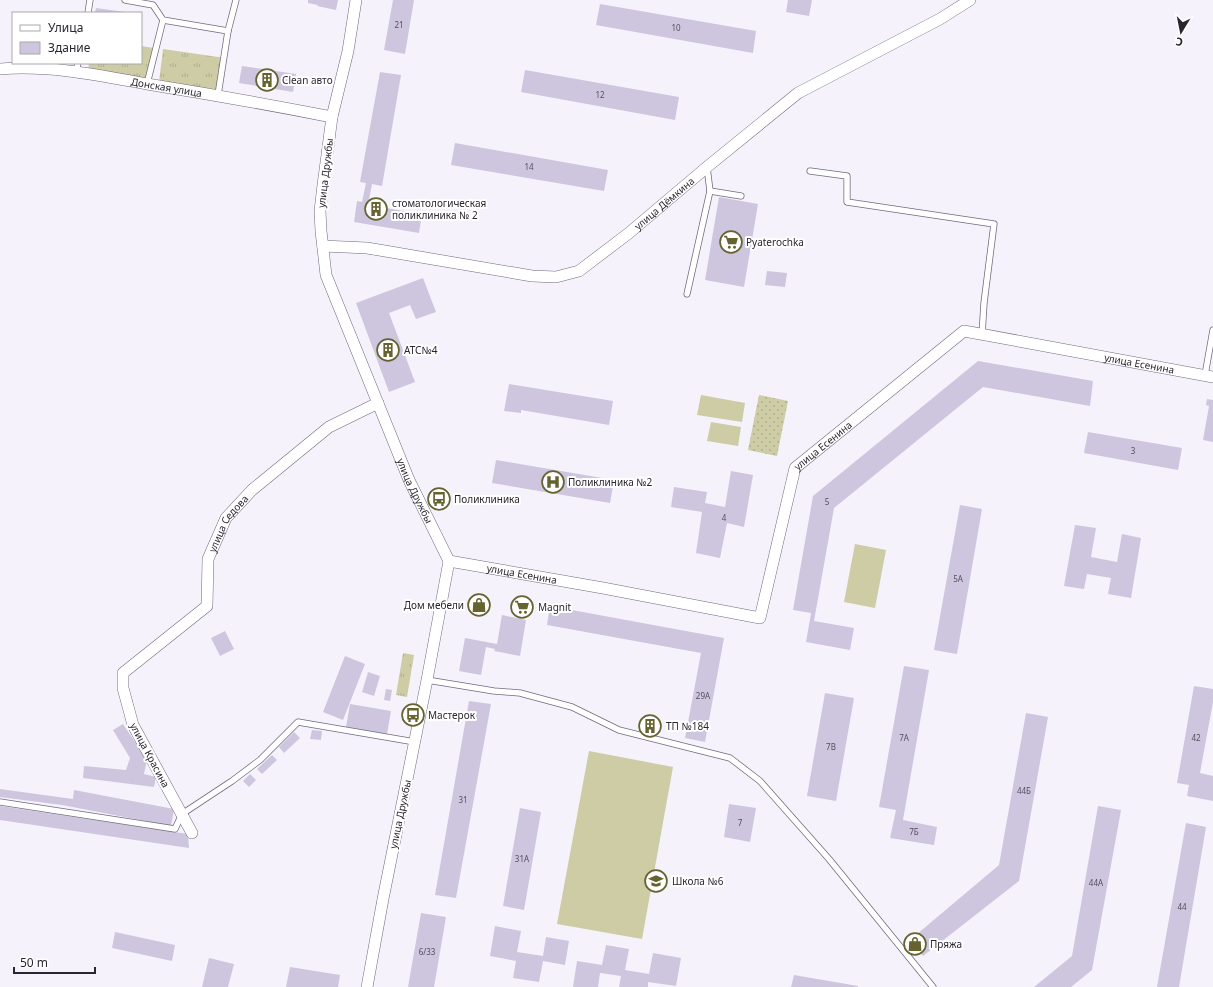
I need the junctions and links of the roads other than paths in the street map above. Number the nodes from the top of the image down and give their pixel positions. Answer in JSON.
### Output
{"nodes":[{"id":1,"x":90,"y":0,"type":"edge"},
{"id":2,"x":125,"y":0,"type":"edge"},
{"id":3,"x":236,"y":0,"type":"edge"},
{"id":4,"x":356,"y":0,"type":"edge"},
{"id":5,"x":970,"y":0,"type":"edge"},
{"id":6,"x":88,"y":12,"type":"edge"},
{"id":7,"x":164,"y":20,"type":"junction"},
{"id":8,"x":228,"y":31,"type":"junction"},
{"id":9,"x":77,"y":67,"type":"edge"},
{"id":10,"x":0,"y":69,"type":"edge"},
{"id":11,"x":147,"y":84,"type":"junction"},
{"id":12,"x":218,"y":95,"type":"junction"},
{"id":13,"x":332,"y":117,"type":"junction"},
{"id":14,"x":707,"y":167,"type":"junction"},
{"id":15,"x":810,"y":171,"type":"dead end"},
{"id":16,"x":710,"y":191,"type":"junction"},
{"id":17,"x":741,"y":196,"type":"dead end"},
{"id":18,"x":323,"y":246,"type":"junction"},
{"id":19,"x":687,"y":294,"type":"dead end"},
{"id":20,"x":1213,"y":330,"type":"edge"},
{"id":21,"x":982,"y":334,"type":"junction"},
{"id":22,"x":1209,"y":376,"type":"edge"},
{"id":23,"x":378,"y":403,"type":"junction"},
{"id":24,"x":448,"y":561,"type":"junction"},
{"id":25,"x":123,"y":673,"type":"joint"},
{"id":26,"x":427,"y":680,"type":"junction"},
{"id":27,"x":415,"y":742,"type":"junction"},
{"id":28,"x":0,"y":802,"type":"edge"},
{"id":29,"x":182,"y":814,"type":"junction"},
{"id":30,"x":192,"y":834,"type":"dead end"},
{"id":31,"x":367,"y":987,"type":"edge"},
{"id":32,"x":933,"y":987,"type":"edge"}],
"edges":[{"from":1,"to":6,"type":"lane"},
{"from":2,"to":7,"type":"lane"},
{"from":3,"to":8,"type":"lane"},
{"from":4,"to":13,"type":"street","name":"улица Дружбы"},
{"from":5,"to":14,"type":"street","name":"улица Дёмкина"},
{"from":7,"to":8,"type":"lane"},
{"from":7,"to":11,"type":"lane"},
{"from":8,"to":12,"type":"lane"},
{"from":9,"to":10,"type":"street","name":"Донская улица"},
{"from":9,"to":11,"type":"street","name":"Донская улица"},
{"from":11,"to":12,"type":"street","name":"Донская улица"},
{"from":12,"to":13,"type":"street","name":"Донская улица"},
{"from":13,"to":18,"type":"street","name":"улица Дружбы"},
{"from":14,"to":16,"type":"lane"},
{"from":14,"to":18,"type":"street","name":"улица Дёмкина"},
{"from":15,"to":21,"type":"lane"},
{"from":16,"to":17,"type":"lane"},
{"from":16,"to":19,"type":"lane"},
{"from":18,"to":23,"type":"street","name":"улица Дружбы"},
{"from":20,"to":22,"type":"lane"},
{"from":21,"to":22,"type":"street","name":"улица Есенина"},
{"from":21,"to":24,"type":"street","name":"улица Есенина"},
{"from":23,"to":24,"type":"street","name":"улица Дружбы"},
{"from":23,"to":25,"type":"street","name":"улица Седова"},
{"from":24,"to":26,"type":"street","name":"улица Дружбы"},
{"from":25,"to":29,"type":"street","name":"улица Красина"},
{"from":26,"to":27,"type":"street","name":"улица Дружбы"},
{"from":26,"to":32,"type":"lane"},
{"from":27,"to":29,"type":"lane"},
{"from":27,"to":31,"type":"street","name":"улица Дружбы"},
{"from":28,"to":29,"type":"lane"},
{"from":29,"to":30,"type":"street","name":"улица Красина"}]}
